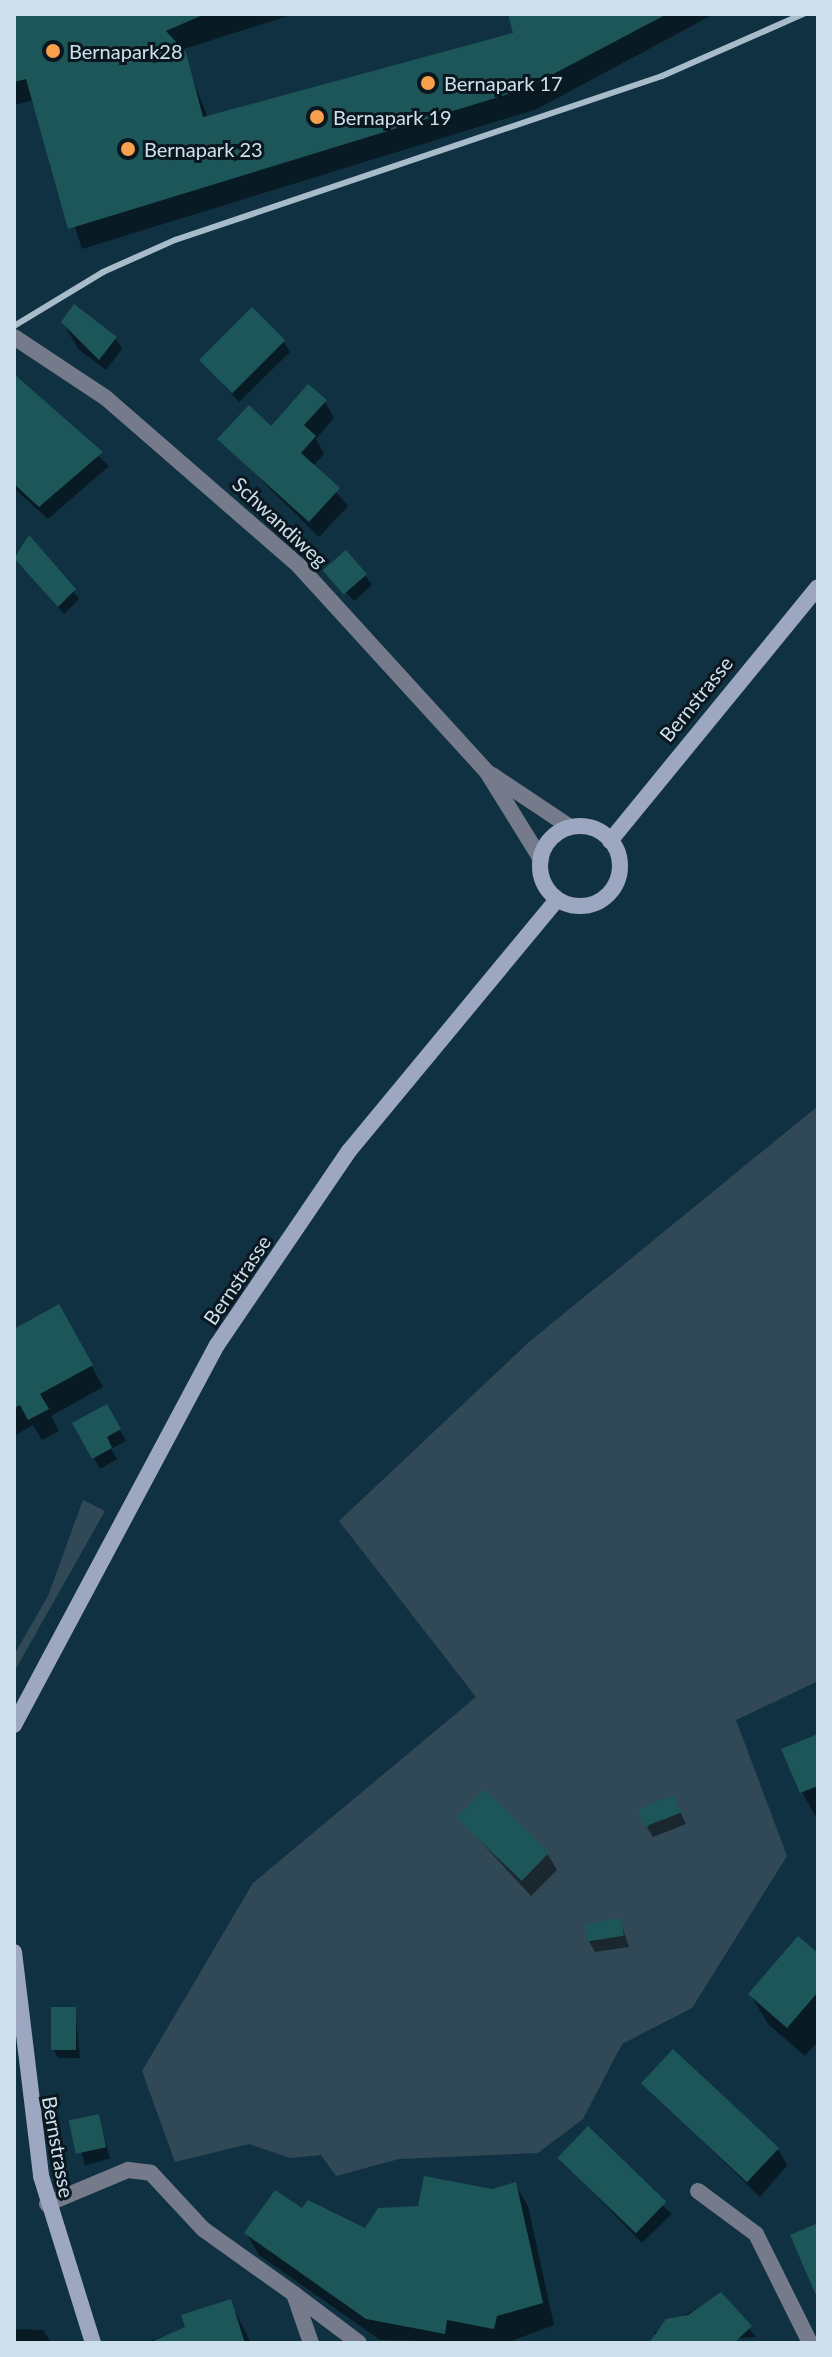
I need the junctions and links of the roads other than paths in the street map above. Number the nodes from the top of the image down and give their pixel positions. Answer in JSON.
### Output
{"nodes":[{"id":1,"x":14,"y":337,"type":"edge"},
{"id":2,"x":818,"y":587,"type":"edge"},
{"id":3,"x":487,"y":772,"type":"junction"},
{"id":4,"x":570,"y":827,"type":"junction"},
{"id":5,"x":610,"y":841,"type":"junction"},
{"id":6,"x":541,"y":859,"type":"junction"},
{"id":7,"x":557,"y":900,"type":"junction"},
{"id":8,"x":14,"y":1725,"type":"edge"},
{"id":9,"x":14,"y":1952,"type":"edge"},
{"id":10,"x":698,"y":2191,"type":"dead end"},
{"id":11,"x":47,"y":2204,"type":"junction"},
{"id":12,"x":294,"y":2294,"type":"junction"},
{"id":13,"x":93,"y":2343,"type":"edge"},
{"id":14,"x":311,"y":2343,"type":"edge"},
{"id":15,"x":359,"y":2343,"type":"edge"},
{"id":16,"x":810,"y":2343,"type":"edge"}],
"edges":[{"from":1,"to":3,"type":"street","name":"Schwandiweg"},
{"from":2,"to":5,"type":"main road","name":"Bernstrasse"},
{"from":3,"to":4,"type":"street","name":"Schwandiweg"},
{"from":3,"to":6,"type":"street","name":"Schwandiweg"},
{"from":4,"to":5,"type":"main road"},
{"from":4,"to":6,"type":"main road"},
{"from":5,"to":7,"type":"main road"},
{"from":6,"to":7,"type":"main road"},
{"from":7,"to":8,"type":"main road","name":"Bernstrasse"},
{"from":9,"to":11,"type":"main road","name":"Bernstrasse"},
{"from":10,"to":16,"type":"street"},
{"from":11,"to":12,"type":"street"},
{"from":11,"to":13,"type":"main road","name":"Bernstrasse"},
{"from":12,"to":14,"type":"street"},
{"from":12,"to":15,"type":"street"}]}
